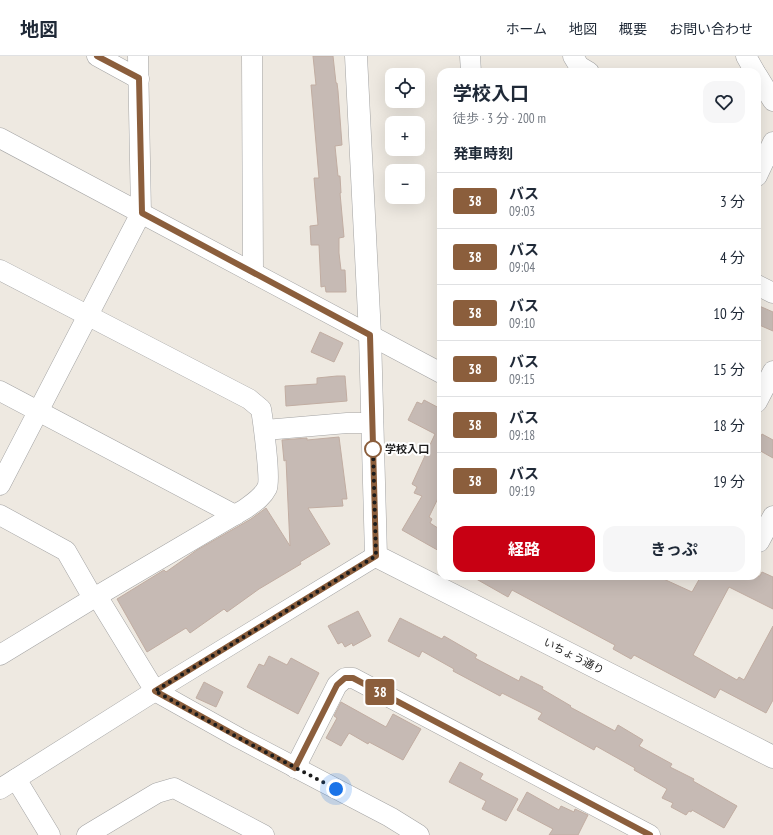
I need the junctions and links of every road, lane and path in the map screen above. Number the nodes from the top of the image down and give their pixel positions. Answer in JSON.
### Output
{"nodes":[{"id":1,"x":97,"y":56,"type":"edge"},
{"id":2,"x":138,"y":56,"type":"edge"},
{"id":3,"x":252,"y":56,"type":"edge"},
{"id":4,"x":356,"y":56,"type":"edge"},
{"id":5,"x":470,"y":56,"type":"edge"},
{"id":6,"x":573,"y":56,"type":"edge"},
{"id":7,"x":746,"y":56,"type":"edge"},
{"id":8,"x":471,"y":68,"type":"edge"},
{"id":9,"x":582,"y":68,"type":"edge"},
{"id":10,"x":754,"y":68,"type":"edge"},
{"id":11,"x":139,"y":78,"type":"junction"},
{"id":12,"x":761,"y":82,"type":"edge"},
{"id":13,"x":773,"y":101,"type":"edge"},
{"id":14,"x":0,"y":138,"type":"edge"},
{"id":15,"x":773,"y":142,"type":"edge"},
{"id":16,"x":761,"y":164,"type":"edge"},
{"id":17,"x":142,"y":213,"type":"junction"},
{"id":18,"x":0,"y":270,"type":"edge"},
{"id":19,"x":253,"y":273,"type":"junction"},
{"id":20,"x":761,"y":287,"type":"edge"},
{"id":21,"x":773,"y":293,"type":"edge"},
{"id":22,"x":88,"y":316,"type":"junction"},
{"id":23,"x":370,"y":335,"type":"junction"},
{"id":24,"x":437,"y":371,"type":"edge"},
{"id":25,"x":773,"y":371,"type":"edge"},
{"id":26,"x":0,"y":390,"type":"edge"},
{"id":27,"x":761,"y":394,"type":"edge"},
{"id":28,"x":38,"y":411,"type":"junction"},
{"id":29,"x":373,"y":423,"type":"junction"},
{"id":30,"x":265,"y":430,"type":"junction"},
{"id":31,"x":0,"y":485,"type":"edge"},
{"id":32,"x":235,"y":515,"type":"junction"},
{"id":33,"x":0,"y":516,"type":"edge"},
{"id":34,"x":773,"y":516,"type":"edge"},
{"id":35,"x":763,"y":544,"type":"edge"},
{"id":36,"x":376,"y":556,"type":"junction"},
{"id":37,"x":95,"y":597,"type":"junction"},
{"id":38,"x":5,"y":647,"type":"edge"},
{"id":39,"x":155,"y":691,"type":"junction"},
{"id":40,"x":772,"y":754,"type":"edge"},
{"id":41,"x":295,"y":768,"type":"junction"},
{"id":42,"x":8,"y":784,"type":"edge"},
{"id":43,"x":50,"y":835,"type":"edge"},
{"id":44,"x":87,"y":835,"type":"edge"},
{"id":45,"x":264,"y":835,"type":"edge"},
{"id":46,"x":420,"y":835,"type":"edge"},
{"id":47,"x":650,"y":835,"type":"edge"}],
"edges":[{"from":1,"to":11,"type":"street"},
{"from":2,"to":11,"type":"street"},
{"from":3,"to":19,"type":"street"},
{"from":4,"to":23,"type":"street"},
{"from":5,"to":8,"type":"street"},
{"from":6,"to":9,"type":"street"},
{"from":7,"to":10,"type":"street"},
{"from":11,"to":17,"type":"street"},
{"from":12,"to":13,"type":"street"},
{"from":14,"to":17,"type":"street"},
{"from":15,"to":16,"type":"street"},
{"from":17,"to":19,"type":"street"},
{"from":17,"to":22,"type":"street"},
{"from":18,"to":22,"type":"street"},
{"from":19,"to":23,"type":"street"},
{"from":20,"to":21,"type":"street"},
{"from":22,"to":28,"type":"street"},
{"from":22,"to":30,"type":"street"},
{"from":23,"to":24,"type":"street"},
{"from":23,"to":29,"type":"street"},
{"from":25,"to":27,"type":"street"},
{"from":26,"to":28,"type":"street"},
{"from":28,"to":31,"type":"street"},
{"from":28,"to":32,"type":"street"},
{"from":29,"to":30,"type":"street"},
{"from":29,"to":36,"type":"street"},
{"from":30,"to":32,"type":"street"},
{"from":32,"to":37,"type":"street"},
{"from":33,"to":37,"type":"street"},
{"from":34,"to":35,"type":"street"},
{"from":36,"to":39,"type":"street"},
{"from":36,"to":40,"type":"street","name":"いちょう通り"},
{"from":37,"to":38,"type":"street"},
{"from":37,"to":39,"type":"street"},
{"from":39,"to":41,"type":"street"},
{"from":39,"to":42,"type":"street"},
{"from":41,"to":46,"type":"street"},
{"from":41,"to":47,"type":"street"},
{"from":42,"to":43,"type":"street"},
{"from":44,"to":45,"type":"street"}]}
